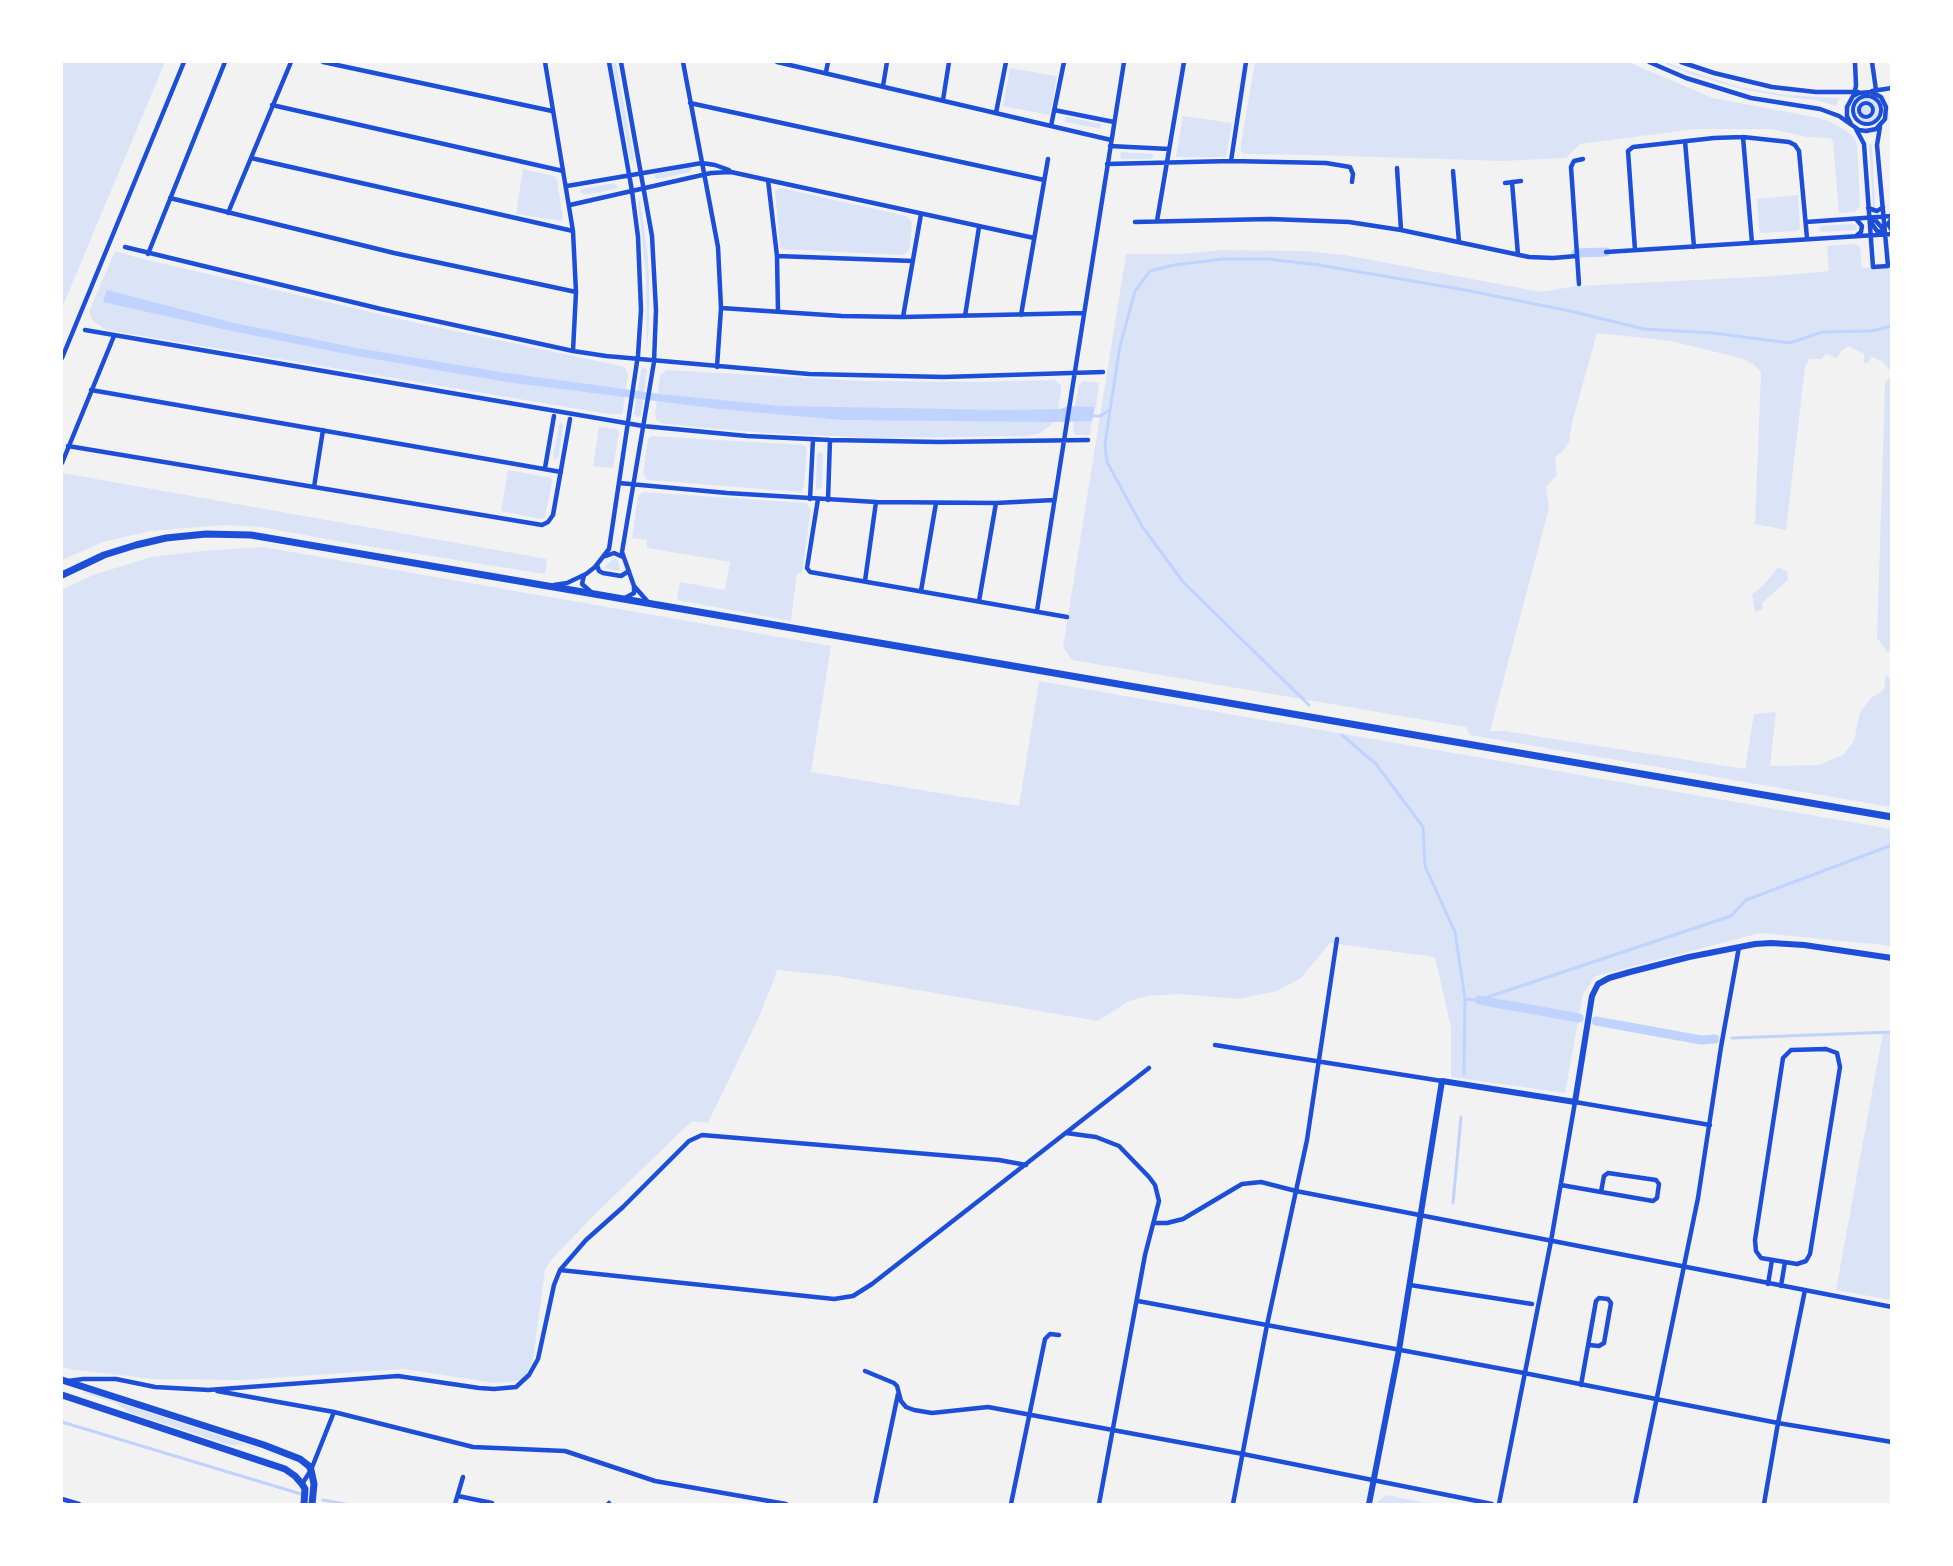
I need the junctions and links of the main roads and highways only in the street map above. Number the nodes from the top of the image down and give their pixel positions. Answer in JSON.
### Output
{"nodes":[{"id":1,"x":62,"y":575,"type":"edge"},
{"id":2,"x":1892,"y":817,"type":"edge"},
{"id":3,"x":64,"y":1381,"type":"edge"},
{"id":4,"x":62,"y":1395,"type":"edge"},
{"id":5,"x":304,"y":1504,"type":"edge"},
{"id":6,"x":312,"y":1504,"type":"edge"}],
"edges":[{"from":1,"to":2,"type":"main road"},
{"from":3,"to":4,"type":"main road"},
{"from":3,"to":6,"type":"main road"},
{"from":4,"to":5,"type":"main road"}]}
